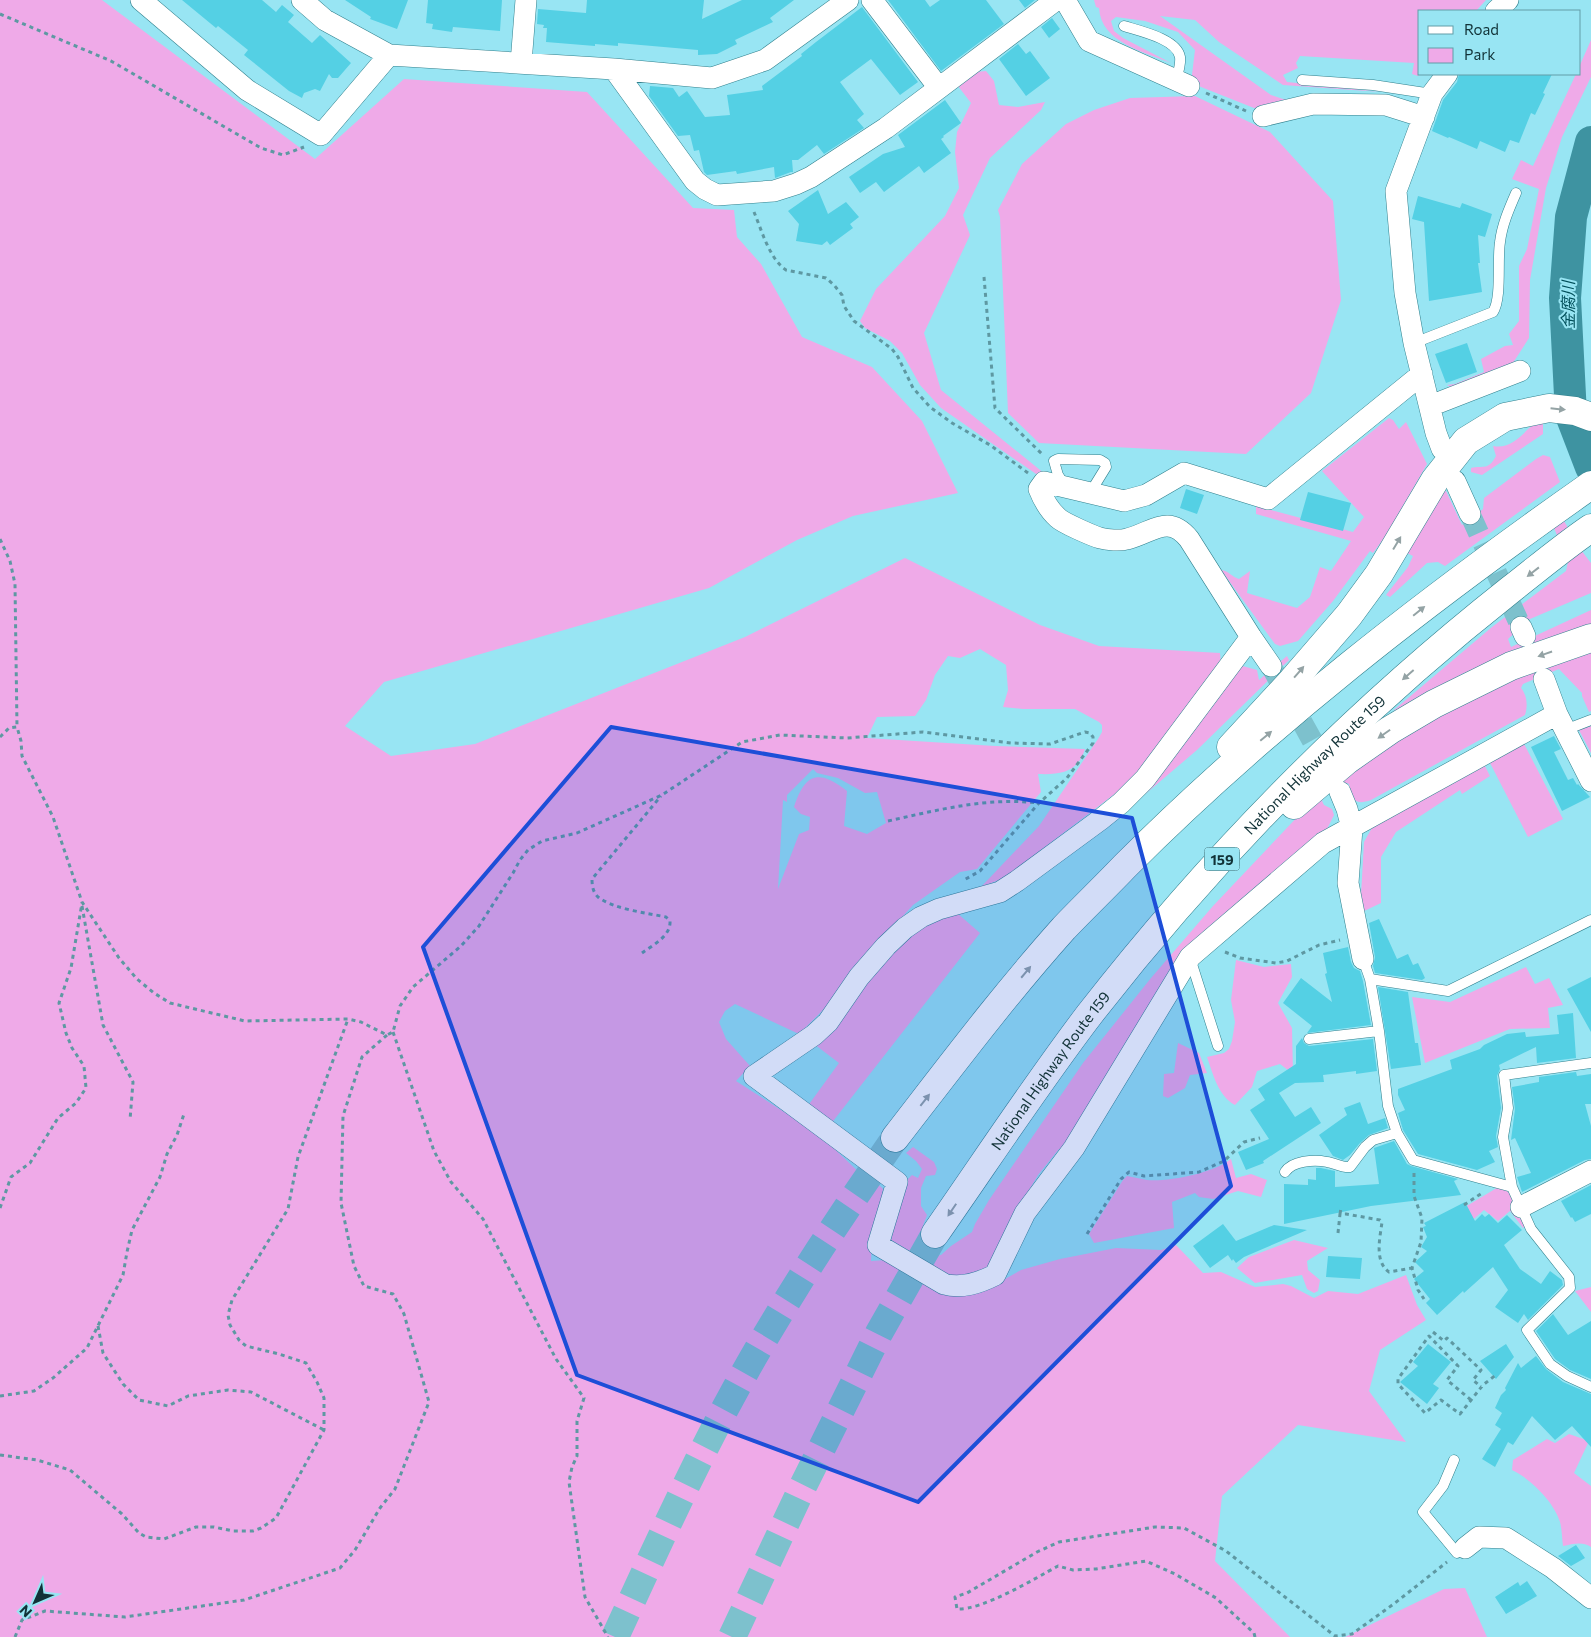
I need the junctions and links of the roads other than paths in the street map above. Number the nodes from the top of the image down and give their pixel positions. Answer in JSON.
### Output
{"nodes":[{"id":1,"x":141,"y":0,"type":"edge"},
{"id":2,"x":302,"y":0,"type":"edge"},
{"id":3,"x":526,"y":0,"type":"edge"},
{"id":4,"x":848,"y":0,"type":"edge"},
{"id":5,"x":872,"y":0,"type":"edge"},
{"id":6,"x":1056,"y":0,"type":"edge"},
{"id":7,"x":1065,"y":0,"type":"edge"},
{"id":8,"x":1508,"y":0,"type":"edge"},
{"id":9,"x":1497,"y":10,"type":"edge"},
{"id":10,"x":1124,"y":26,"type":"dead end"},
{"id":11,"x":389,"y":55,"type":"junction"},
{"id":12,"x":521,"y":63,"type":"junction"},
{"id":13,"x":614,"y":69,"type":"junction"},
{"id":14,"x":1446,"y":75,"type":"edge"},
{"id":15,"x":1302,"y":80,"type":"dead end"},
{"id":16,"x":1182,"y":83,"type":"joint"},
{"id":17,"x":939,"y":88,"type":"junction"},
{"id":18,"x":1432,"y":94,"type":"junction"},
{"id":19,"x":1263,"y":116,"type":"road end"},
{"id":20,"x":1424,"y":117,"type":"junction"},
{"id":21,"x":1516,"y":193,"type":"dead end"},
{"id":22,"x":1414,"y":343,"type":"junction"},
{"id":23,"x":1520,"y":371,"type":"dead end"},
{"id":24,"x":1422,"y":374,"type":"junction"},
{"id":25,"x":1430,"y":406,"type":"junction"},
{"id":26,"x":1591,"y":417,"type":"edge"},
{"id":27,"x":1442,"y":449,"type":"dead end"},
{"id":28,"x":1050,"y":474,"type":"junction"},
{"id":29,"x":1455,"y":481,"type":"dead end"},
{"id":30,"x":1591,"y":485,"type":"edge"},
{"id":31,"x":1090,"y":493,"type":"junction"},
{"id":32,"x":1470,"y":514,"type":"tunnel mouth"},
{"id":33,"x":1581,"y":534,"type":"edge"},
{"id":34,"x":1251,"y":637,"type":"junction"},
{"id":35,"x":1591,"y":638,"type":"edge"},
{"id":36,"x":1271,"y":666,"type":"tunnel mouth"},
{"id":37,"x":1544,"y":679,"type":"dead end"},
{"id":38,"x":1591,"y":720,"type":"edge"},
{"id":39,"x":1561,"y":722,"type":"junction"},
{"id":40,"x":1591,"y":781,"type":"edge"},
{"id":41,"x":1340,"y":792,"type":"dead end"},
{"id":42,"x":1352,"y":828,"type":"junction"},
{"id":43,"x":1591,"y":920,"type":"edge"},
{"id":44,"x":1065,"y":927,"type":"junction"},
{"id":45,"x":1190,"y":957,"type":"junction"},
{"id":46,"x":1363,"y":959,"type":"joint"},
{"id":47,"x":1370,"y":980,"type":"junction"},
{"id":48,"x":1379,"y":1031,"type":"junction"},
{"id":49,"x":1309,"y":1039,"type":"dead end"},
{"id":50,"x":1218,"y":1046,"type":"dead end"},
{"id":51,"x":1591,"y":1063,"type":"edge"},
{"id":52,"x":1397,"y":1133,"type":"junction"},
{"id":53,"x":895,"y":1138,"type":"tunnel mouth"},
{"id":54,"x":1591,"y":1171,"type":"edge"},
{"id":55,"x":1285,"y":1172,"type":"dead end"},
{"id":56,"x":975,"y":1176,"type":"junction"},
{"id":57,"x":1512,"y":1187,"type":"junction"},
{"id":58,"x":1522,"y":1207,"type":"junction"},
{"id":59,"x":935,"y":1234,"type":"tunnel mouth"},
{"id":60,"x":1591,"y":1387,"type":"edge"},
{"id":61,"x":1454,"y":1460,"type":"dead end"},
{"id":62,"x":1461,"y":1551,"type":"joint"},
{"id":63,"x":1591,"y":1598,"type":"edge"}],
"edges":[{"from":1,"to":11,"type":"street"},
{"from":2,"to":11,"type":"street"},
{"from":3,"to":12,"type":"street"},
{"from":4,"to":13,"type":"street"},
{"from":5,"to":17,"type":"street"},
{"from":6,"to":17,"type":"street"},
{"from":7,"to":16,"type":"street"},
{"from":8,"to":9,"type":"street"},
{"from":10,"to":16,"type":"lane"},
{"from":11,"to":12,"type":"street"},
{"from":12,"to":13,"type":"street"},
{"from":13,"to":17,"type":"street"},
{"from":14,"to":18,"type":"street"},
{"from":15,"to":18,"type":"lane"},
{"from":18,"to":20,"type":"street"},
{"from":19,"to":20,"type":"street"},
{"from":20,"to":22,"type":"street"},
{"from":21,"to":22,"type":"lane"},
{"from":22,"to":24,"type":"street"},
{"from":23,"to":25,"type":"street"},
{"from":24,"to":25,"type":"street"},
{"from":24,"to":31,"type":"street"},
{"from":25,"to":27,"type":"street"},
{"from":44,"to":26,"type":"highway","one_way":true},
{"from":28,"to":31,"type":"street"},
{"from":28,"to":31,"type":"lane"},
{"from":28,"to":34,"type":"street"},
{"from":29,"to":32,"type":"street"},
{"from":44,"to":30,"type":"highway","one_way":true},
{"from":33,"to":56,"type":"highway","name":"National Highway Route 159","number":"159","one_way":true},
{"from":34,"to":36,"type":"street"},
{"from":34,"to":45,"type":"street"},
{"from":35,"to":56,"type":"highway","number":"159","one_way":true},
{"from":37,"to":39,"type":"street"},
{"from":38,"to":39,"type":"lane"},
{"from":39,"to":40,"type":"street"},
{"from":39,"to":42,"type":"street"},
{"from":41,"to":42,"type":"street"},
{"from":42,"to":45,"type":"street"},
{"from":42,"to":46,"type":"street"},
{"from":43,"to":47,"type":"lane"},
{"from":53,"to":44,"type":"highway","one_way":true},
{"from":45,"to":50,"type":"lane"},
{"from":46,"to":47,"type":"lane"},
{"from":47,"to":48,"type":"lane"},
{"from":48,"to":49,"type":"lane"},
{"from":48,"to":52,"type":"lane"},
{"from":51,"to":57,"type":"lane"},
{"from":52,"to":55,"type":"lane"},
{"from":52,"to":57,"type":"lane"},
{"from":54,"to":58,"type":"street"},
{"from":56,"to":59,"type":"highway","name":"National Highway Route 159","number":"159","one_way":true},
{"from":57,"to":58,"type":"lane"},
{"from":58,"to":60,"type":"lane"},
{"from":61,"to":62,"type":"lane"},
{"from":62,"to":63,"type":"street"}]}
